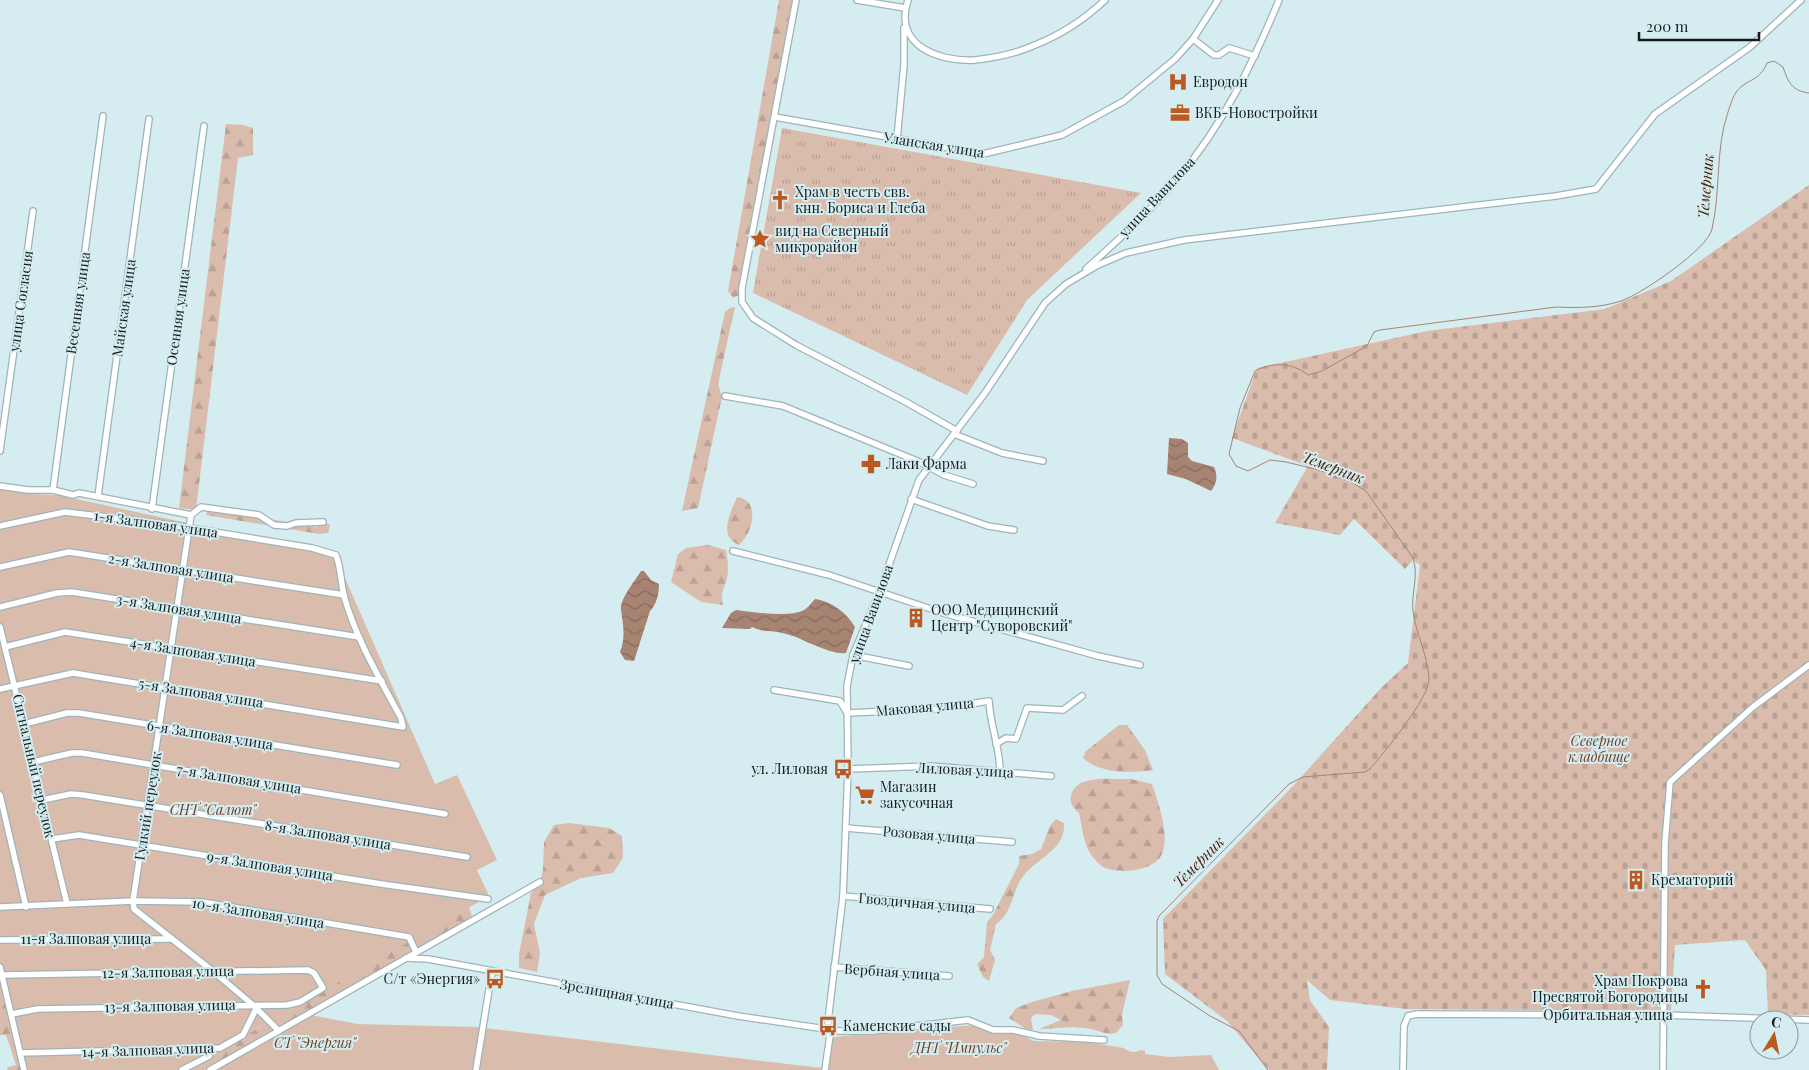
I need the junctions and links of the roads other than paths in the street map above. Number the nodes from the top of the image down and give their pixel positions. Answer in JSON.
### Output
{"nodes":[{"id":1,"x":796,"y":0,"type":"edge"},
{"id":2,"x":857,"y":0,"type":"edge"},
{"id":3,"x":908,"y":0,"type":"edge"},
{"id":4,"x":1105,"y":0,"type":"edge"},
{"id":5,"x":1218,"y":0,"type":"edge"},
{"id":6,"x":1279,"y":0,"type":"edge"},
{"id":7,"x":1801,"y":0,"type":"edge"},
{"id":8,"x":905,"y":8,"type":"junction"},
{"id":9,"x":904,"y":21,"type":"junction"},
{"id":10,"x":1194,"y":39,"type":"junction"},
{"id":11,"x":1255,"y":56,"type":"junction"},
{"id":12,"x":104,"y":116,"type":"dead end"},
{"id":13,"x":776,"y":117,"type":"junction"},
{"id":14,"x":149,"y":119,"type":"dead end"},
{"id":15,"x":204,"y":126,"type":"dead end"},
{"id":16,"x":897,"y":139,"type":"junction"},
{"id":17,"x":33,"y":211,"type":"dead end"},
{"id":18,"x":1077,"y":277,"type":"junction"},
{"id":19,"x":725,"y":396,"type":"dead end"},
{"id":20,"x":956,"y":432,"type":"junction"},
{"id":21,"x":0,"y":451,"type":"edge"},
{"id":22,"x":1043,"y":461,"type":"dead end"},
{"id":23,"x":928,"y":468,"type":"junction"},
{"id":24,"x":973,"y":484,"type":"dead end"},
{"id":25,"x":0,"y":486,"type":"edge"},
{"id":26,"x":53,"y":490,"type":"junction"},
{"id":27,"x":98,"y":496,"type":"junction"},
{"id":28,"x":911,"y":499,"type":"junction"},
{"id":29,"x":152,"y":508,"type":"junction"},
{"id":30,"x":192,"y":515,"type":"junction"},
{"id":31,"x":323,"y":522,"type":"dead end"},
{"id":32,"x":0,"y":526,"type":"edge"},
{"id":33,"x":190,"y":528,"type":"junction"},
{"id":34,"x":1014,"y":530,"type":"dead end"},
{"id":35,"x":733,"y":551,"type":"dead end"},
{"id":36,"x":0,"y":567,"type":"edge"},
{"id":37,"x":183,"y":571,"type":"junction"},
{"id":38,"x":879,"y":593,"type":"junction"},
{"id":39,"x":344,"y":595,"type":"junction"},
{"id":40,"x":0,"y":607,"type":"edge"},
{"id":41,"x":177,"y":609,"type":"junction"},
{"id":42,"x":0,"y":627,"type":"edge"},
{"id":43,"x":359,"y":637,"type":"junction"},
{"id":44,"x":5,"y":647,"type":"junction"},
{"id":45,"x":172,"y":648,"type":"junction"},
{"id":46,"x":853,"y":655,"type":"junction"},
{"id":47,"x":1809,"y":665,"type":"edge"},
{"id":48,"x":909,"y":666,"type":"dead end"},
{"id":49,"x":1140,"y":666,"type":"dead end"},
{"id":50,"x":382,"y":682,"type":"junction"},
{"id":51,"x":15,"y":685,"type":"junction"},
{"id":52,"x":166,"y":687,"type":"junction"},
{"id":53,"x":0,"y":689,"type":"edge"},
{"id":54,"x":774,"y":690,"type":"dead end"},
{"id":55,"x":1082,"y":696,"type":"dead end"},
{"id":56,"x":847,"y":713,"type":"junction"},
{"id":57,"x":24,"y":724,"type":"junction"},
{"id":58,"x":160,"y":727,"type":"junction"},
{"id":59,"x":996,"y":744,"type":"junction"},
{"id":60,"x":33,"y":762,"type":"junction"},
{"id":61,"x":397,"y":765,"type":"dead end"},
{"id":62,"x":154,"y":766,"type":"junction"},
{"id":63,"x":848,"y":769,"type":"junction"},
{"id":64,"x":1000,"y":772,"type":"junction"},
{"id":65,"x":1051,"y":776,"type":"dead end"},
{"id":66,"x":0,"y":795,"type":"edge"},
{"id":67,"x":42,"y":800,"type":"junction"},
{"id":68,"x":148,"y":806,"type":"junction"},
{"id":69,"x":445,"y":814,"type":"dead end"},
{"id":70,"x":846,"y":828,"type":"junction"},
{"id":71,"x":52,"y":839,"type":"junction"},
{"id":72,"x":1012,"y":842,"type":"dead end"},
{"id":73,"x":142,"y":845,"type":"junction"},
{"id":74,"x":467,"y":857,"type":"dead end"},
{"id":75,"x":540,"y":882,"type":"dead end"},
{"id":76,"x":843,"y":896,"type":"junction"},
{"id":77,"x":488,"y":900,"type":"dead end"},
{"id":78,"x":133,"y":901,"type":"junction"},
{"id":79,"x":67,"y":904,"type":"junction"},
{"id":80,"x":0,"y":907,"type":"edge"},
{"id":81,"x":26,"y":907,"type":"junction"},
{"id":82,"x":990,"y":909,"type":"dead end"},
{"id":83,"x":172,"y":939,"type":"junction"},
{"id":84,"x":0,"y":940,"type":"edge"},
{"id":85,"x":416,"y":952,"type":"junction"},
{"id":86,"x":406,"y":958,"type":"junction"},
{"id":87,"x":0,"y":967,"type":"edge"},
{"id":88,"x":834,"y":967,"type":"junction"},
{"id":89,"x":492,"y":971,"type":"junction"},
{"id":90,"x":214,"y":972,"type":"junction"},
{"id":91,"x":2,"y":975,"type":"junction"},
{"id":92,"x":949,"y":976,"type":"dead end"},
{"id":93,"x":323,"y":988,"type":"joint"},
{"id":94,"x":254,"y":1007,"type":"junction"},
{"id":95,"x":12,"y":1014,"type":"junction"},
{"id":96,"x":1664,"y":1015,"type":"junction"},
{"id":97,"x":1809,"y":1020,"type":"edge"},
{"id":98,"x":829,"y":1030,"type":"junction"},
{"id":99,"x":279,"y":1031,"type":"junction"},
{"id":100,"x":1104,"y":1040,"type":"dead end"},
{"id":101,"x":20,"y":1053,"type":"junction"},
{"id":102,"x":209,"y":1056,"type":"dead end"},
{"id":103,"x":24,"y":1070,"type":"edge"},
{"id":104,"x":182,"y":1070,"type":"edge"},
{"id":105,"x":210,"y":1070,"type":"edge"},
{"id":106,"x":476,"y":1070,"type":"edge"},
{"id":107,"x":825,"y":1070,"type":"edge"},
{"id":108,"x":1403,"y":1070,"type":"edge"},
{"id":109,"x":1664,"y":1070,"type":"edge"}],
"edges":[{"from":1,"to":13,"type":"street"},
{"from":2,"to":8,"type":"street"},
{"from":3,"to":8,"type":"street"},
{"from":4,"to":9,"type":"street"},
{"from":5,"to":10,"type":"street","name":"Уланская улица"},
{"from":6,"to":11,"type":"street","name":"улица Вавилова"},
{"from":7,"to":18,"type":"street","name":"улица Вавилова"},
{"from":8,"to":9,"type":"street"},
{"from":9,"to":16,"type":"street"},
{"from":10,"to":11,"type":"street"},
{"from":10,"to":16,"type":"street","name":"Уланская улица"},
{"from":11,"to":18,"type":"street","name":"улица Вавилова"},
{"from":12,"to":26,"type":"street","name":"Весенняя улица"},
{"from":13,"to":16,"type":"street","name":"Уланская улица"},
{"from":13,"to":20,"type":"street"},
{"from":14,"to":27,"type":"street","name":"Майская улица"},
{"from":15,"to":29,"type":"street","name":"Осенняя улица"},
{"from":17,"to":21,"type":"street","name":"улица Согласия"},
{"from":18,"to":20,"type":"street","name":"улица Вавилова"},
{"from":19,"to":23,"type":"street"},
{"from":20,"to":22,"type":"street"},
{"from":20,"to":23,"type":"street","name":"улица Вавилова"},
{"from":23,"to":24,"type":"street"},
{"from":23,"to":28,"type":"street","name":"улица Вавилова"},
{"from":25,"to":26,"type":"street"},
{"from":26,"to":27,"type":"street"},
{"from":27,"to":29,"type":"street"},
{"from":28,"to":34,"type":"street"},
{"from":28,"to":38,"type":"street","name":"улица Вавилова"},
{"from":29,"to":30,"type":"street"},
{"from":30,"to":31,"type":"street"},
{"from":30,"to":33,"type":"street","name":"Гулкий переулок"},
{"from":32,"to":33,"type":"street","name":"1-я Залповая улица"},
{"from":33,"to":37,"type":"street","name":"Гулкий переулок"},
{"from":33,"to":39,"type":"street","name":"1-я Залповая улица"},
{"from":35,"to":38,"type":"street"},
{"from":36,"to":37,"type":"street","name":"2-я Залповая улица"},
{"from":37,"to":39,"type":"street","name":"2-я Залповая улица"},
{"from":37,"to":41,"type":"street","name":"Гулкий переулок"},
{"from":38,"to":46,"type":"street","name":"улица Вавилова"},
{"from":38,"to":49,"type":"street"},
{"from":39,"to":43,"type":"street"},
{"from":40,"to":41,"type":"street","name":"3-я Залповая улица"},
{"from":41,"to":43,"type":"street","name":"3-я Залповая улица"},
{"from":41,"to":45,"type":"street","name":"Гулкий переулок"},
{"from":42,"to":44,"type":"street","name":"Сигнальный переулок"},
{"from":43,"to":50,"type":"street"},
{"from":44,"to":45,"type":"street","name":"4-я Залповая улица"},
{"from":44,"to":51,"type":"street","name":"Сигнальный переулок"},
{"from":45,"to":50,"type":"street","name":"4-я Залповая улица"},
{"from":45,"to":52,"type":"street","name":"Гулкий переулок"},
{"from":46,"to":48,"type":"street"},
{"from":46,"to":56,"type":"street","name":"улица Вавилова"},
{"from":47,"to":96,"type":"street"},
{"from":50,"to":52,"type":"street","name":"5-я Залповая улица"},
{"from":51,"to":52,"type":"street","name":"5-я Залповая улица"},
{"from":51,"to":53,"type":"street","name":"5-я Залповая улица"},
{"from":51,"to":57,"type":"street","name":"Сигнальный переулок"},
{"from":52,"to":58,"type":"street","name":"Гулкий переулок"},
{"from":54,"to":56,"type":"street"},
{"from":55,"to":59,"type":"street"},
{"from":56,"to":59,"type":"street","name":"Маковая улица"},
{"from":56,"to":63,"type":"street","name":"улица Вавилова"},
{"from":57,"to":58,"type":"street","name":"6-я Залповая улица"},
{"from":57,"to":60,"type":"street","name":"Сигнальный переулок"},
{"from":58,"to":61,"type":"street","name":"6-я Залповая улица"},
{"from":58,"to":62,"type":"street","name":"Гулкий переулок"},
{"from":59,"to":64,"type":"street","name":"Маковая улица"},
{"from":60,"to":62,"type":"street","name":"7-я Залповая улица"},
{"from":60,"to":67,"type":"street","name":"Сигнальный переулок"},
{"from":62,"to":68,"type":"street","name":"Гулкий переулок"},
{"from":62,"to":69,"type":"street","name":"7-я Залповая улица"},
{"from":63,"to":64,"type":"street","name":"Лиловая улица"},
{"from":63,"to":70,"type":"street","name":"улица Вавилова"},
{"from":64,"to":65,"type":"street","name":"Лиловая улица"},
{"from":66,"to":81,"type":"street"},
{"from":67,"to":68,"type":"street","name":"8-я Залповая улица"},
{"from":67,"to":71,"type":"street","name":"Сигнальный переулок"},
{"from":68,"to":73,"type":"street","name":"Гулкий переулок"},
{"from":68,"to":74,"type":"street","name":"8-я Залповая улица"},
{"from":70,"to":72,"type":"street","name":"Розовая улица"},
{"from":70,"to":76,"type":"street","name":"улица Вавилова"},
{"from":71,"to":73,"type":"street","name":"9-я Залповая улица"},
{"from":71,"to":79,"type":"street","name":"Сигнальный переулок"},
{"from":73,"to":77,"type":"street","name":"9-я Залповая улица"},
{"from":73,"to":78,"type":"street","name":"Гулкий переулок"},
{"from":75,"to":85,"type":"street"},
{"from":76,"to":82,"type":"street","name":"Гвоздичная улица"},
{"from":76,"to":88,"type":"street","name":"улица Вавилова"},
{"from":78,"to":79,"type":"street","name":"10-я Залповая улица"},
{"from":78,"to":83,"type":"street"},
{"from":78,"to":85,"type":"street","name":"10-я Залповая улица"},
{"from":79,"to":81,"type":"street","name":"10-я Залповая улица"},
{"from":80,"to":81,"type":"street","name":"10-я Залповая улица"},
{"from":83,"to":84,"type":"street","name":"11-я Залповая улица"},
{"from":83,"to":90,"type":"street"},
{"from":85,"to":86,"type":"street"},
{"from":86,"to":89,"type":"street","name":"Зрелищная улица"},
{"from":86,"to":99,"type":"street"},
{"from":87,"to":91,"type":"street"},
{"from":88,"to":92,"type":"street","name":"Вербная улица"},
{"from":88,"to":98,"type":"street","name":"улица Вавилова"},
{"from":89,"to":98,"type":"street","name":"Зрелищная улица"},
{"from":89,"to":106,"type":"street"},
{"from":90,"to":91,"type":"street","name":"12-я Залповая улица"},
{"from":90,"to":93,"type":"street","name":"12-я Залповая улица"},
{"from":90,"to":94,"type":"street"},
{"from":91,"to":95,"type":"street"},
{"from":93,"to":94,"type":"street","name":"13-я Залповая улица"},
{"from":94,"to":95,"type":"street","name":"13-я Залповая улица"},
{"from":94,"to":99,"type":"street"},
{"from":94,"to":101,"type":"street","name":"14-я Залповая улица"},
{"from":95,"to":101,"type":"street"},
{"from":96,"to":97,"type":"street","name":"Орбитальная улица"},
{"from":96,"to":108,"type":"street","name":"Орбитальная улица"},
{"from":96,"to":109,"type":"street"},
{"from":98,"to":100,"type":"street","name":"Зрелищная улица"},
{"from":98,"to":107,"type":"street","name":"улица Вавилова"},
{"from":99,"to":105,"type":"street"},
{"from":101,"to":103,"type":"street"},
{"from":102,"to":104,"type":"street"}]}
